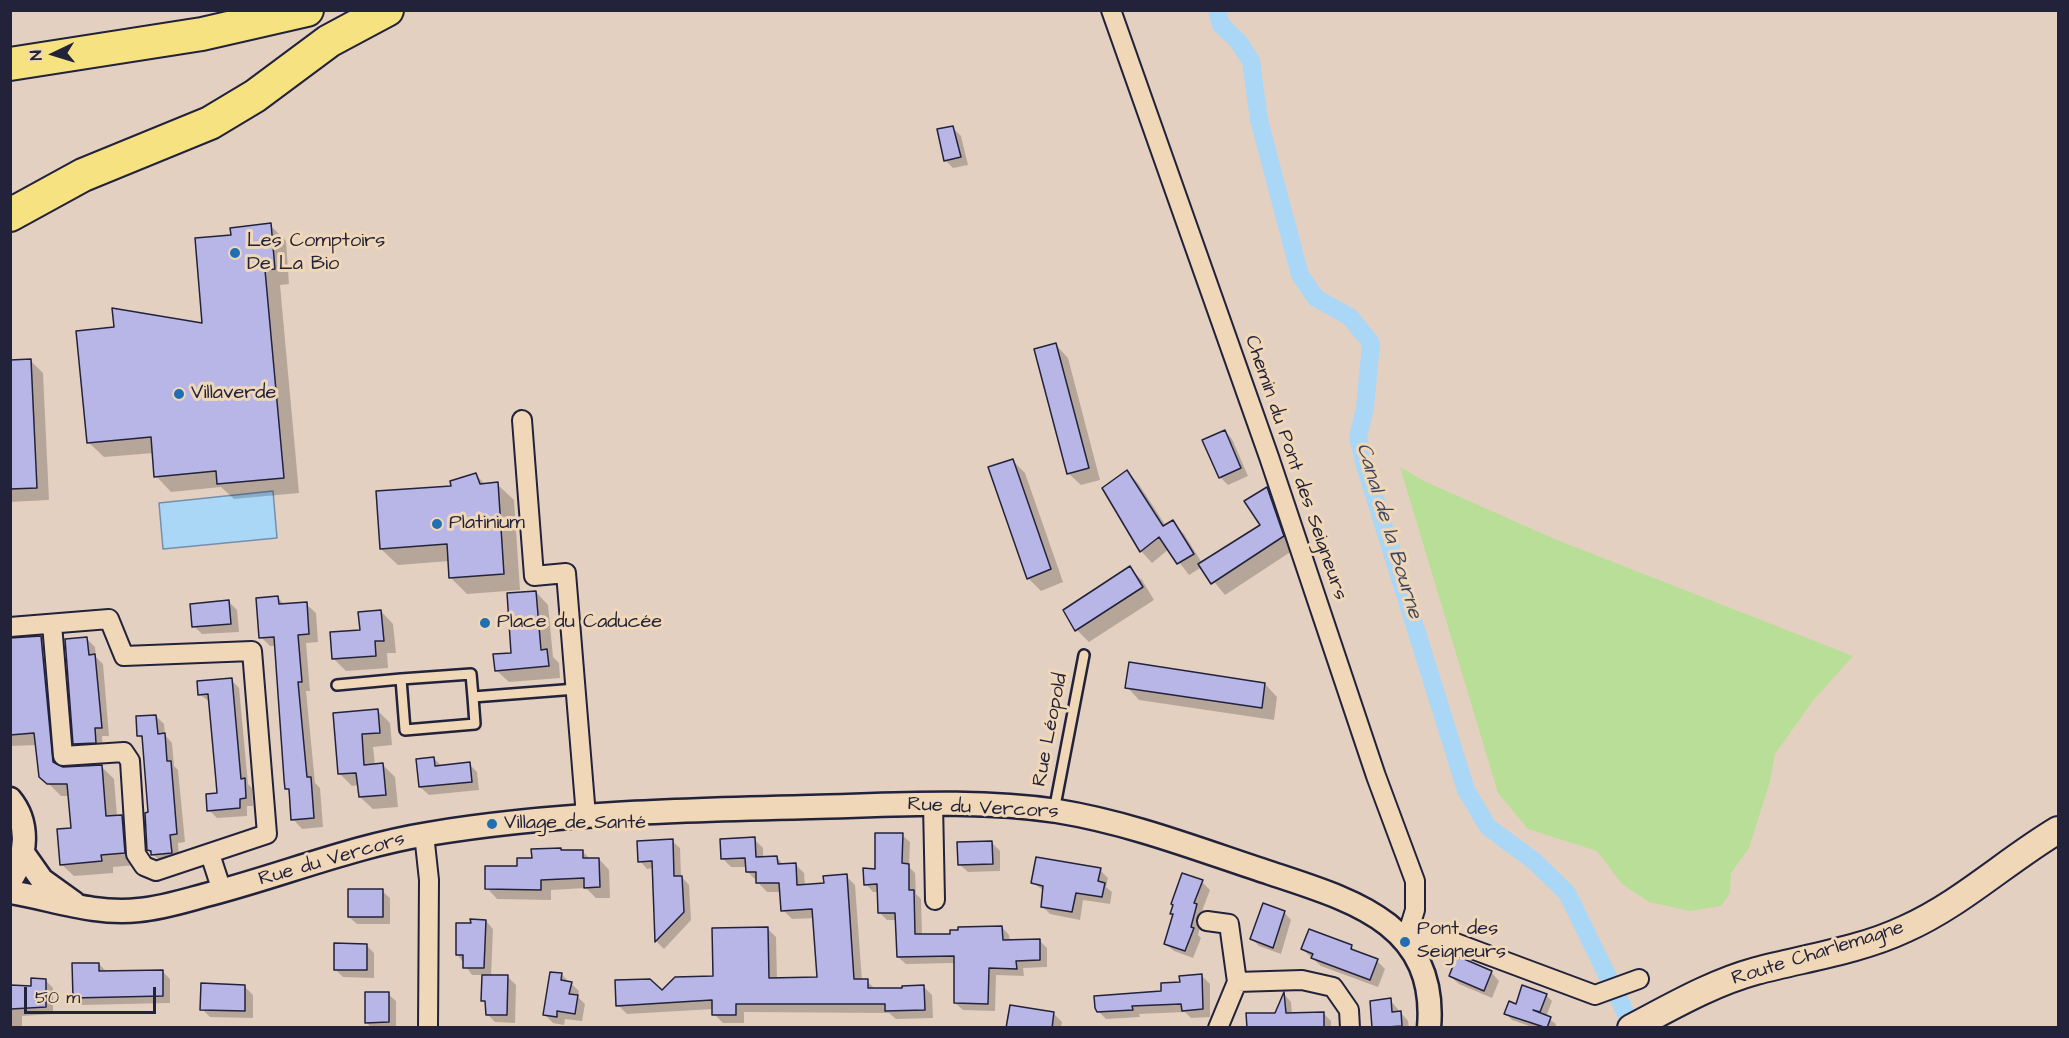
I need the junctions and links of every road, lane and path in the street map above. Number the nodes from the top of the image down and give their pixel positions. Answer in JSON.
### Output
{"nodes":[{"id":1,"x":307,"y":10,"type":"edge"},
{"id":2,"x":387,"y":10,"type":"edge"},
{"id":3,"x":1111,"y":10,"type":"edge"},
{"id":4,"x":10,"y":64,"type":"edge"},
{"id":5,"x":10,"y":216,"type":"edge"},
{"id":6,"x":522,"y":420,"type":"dead end"},
{"id":7,"x":52,"y":624,"type":"junction"},
{"id":8,"x":10,"y":627,"type":"edge"},
{"id":9,"x":1084,"y":655,"type":"dead end"},
{"id":10,"x":401,"y":679,"type":"junction"},
{"id":11,"x":338,"y":685,"type":"dead end"},
{"id":12,"x":576,"y":689,"type":"junction"},
{"id":13,"x":473,"y":697,"type":"junction"},
{"id":14,"x":10,"y":799,"type":"edge"},
{"id":15,"x":933,"y":804,"type":"junction"},
{"id":16,"x":1054,"y":811,"type":"junction"},
{"id":17,"x":586,"y":816,"type":"junction"},
{"id":18,"x":2058,"y":830,"type":"edge"},
{"id":19,"x":424,"y":834,"type":"junction"},
{"id":20,"x":23,"y":853,"type":"junction"},
{"id":21,"x":210,"y":854,"type":"junction"},
{"id":22,"x":10,"y":881,"type":"edge"},
{"id":23,"x":222,"y":891,"type":"junction"},
{"id":24,"x":10,"y":892,"type":"edge"},
{"id":25,"x":935,"y":900,"type":"dead end"},
{"id":26,"x":81,"y":907,"type":"junction"},
{"id":27,"x":1207,"y":921,"type":"dead end"},
{"id":28,"x":1405,"y":942,"type":"junction"},
{"id":29,"x":1639,"y":980,"type":"dead end"},
{"id":30,"x":1237,"y":982,"type":"junction"},
{"id":31,"x":428,"y":1028,"type":"edge"},
{"id":32,"x":1218,"y":1028,"type":"edge"},
{"id":33,"x":1350,"y":1028,"type":"edge"},
{"id":34,"x":1430,"y":1028,"type":"edge"},
{"id":35,"x":1631,"y":1028,"type":"edge"}],
"edges":[{"from":1,"to":4,"type":"highway"},
{"from":2,"to":5,"type":"highway"},
{"from":3,"to":28,"type":"street","name":"Chemin du Pont des Seigneurs"},
{"from":6,"to":12,"type":"street"},
{"from":7,"to":8,"type":"street"},
{"from":7,"to":21,"type":"street"},
{"from":7,"to":21,"type":"street"},
{"from":9,"to":16,"type":"lane","name":"Rue Léopold"},
{"from":10,"to":11,"type":"lane"},
{"from":10,"to":13,"type":"lane"},
{"from":10,"to":13,"type":"lane"},
{"from":12,"to":13,"type":"lane"},
{"from":12,"to":17,"type":"street"},
{"from":14,"to":20,"type":"street"},
{"from":15,"to":16,"type":"street","name":"Rue du Vercors"},
{"from":15,"to":17,"type":"street","name":"Rue du Vercors"},
{"from":15,"to":25,"type":"street"},
{"from":16,"to":28,"type":"street","name":"Rue du Vercors"},
{"from":17,"to":19,"type":"street","name":"Rue du Vercors"},
{"from":18,"to":35,"type":"main road","name":"Route Charlemagne"},
{"from":19,"to":23,"type":"street","name":"Rue du Vercors"},
{"from":19,"to":31,"type":"street"},
{"from":20,"to":22,"type":"street"},
{"from":20,"to":26,"type":"street","name":"Rue du Vercors"},
{"from":21,"to":23,"type":"street"},
{"from":23,"to":26,"type":"street","name":"Rue du Vercors"},
{"from":24,"to":26,"type":"street","name":"Rue du Vercors"},
{"from":27,"to":30,"type":"street"},
{"from":28,"to":29,"type":"street"},
{"from":28,"to":34,"type":"street","name":"Rue du Vercors"},
{"from":30,"to":32,"type":"street"},
{"from":30,"to":33,"type":"street"}]}
